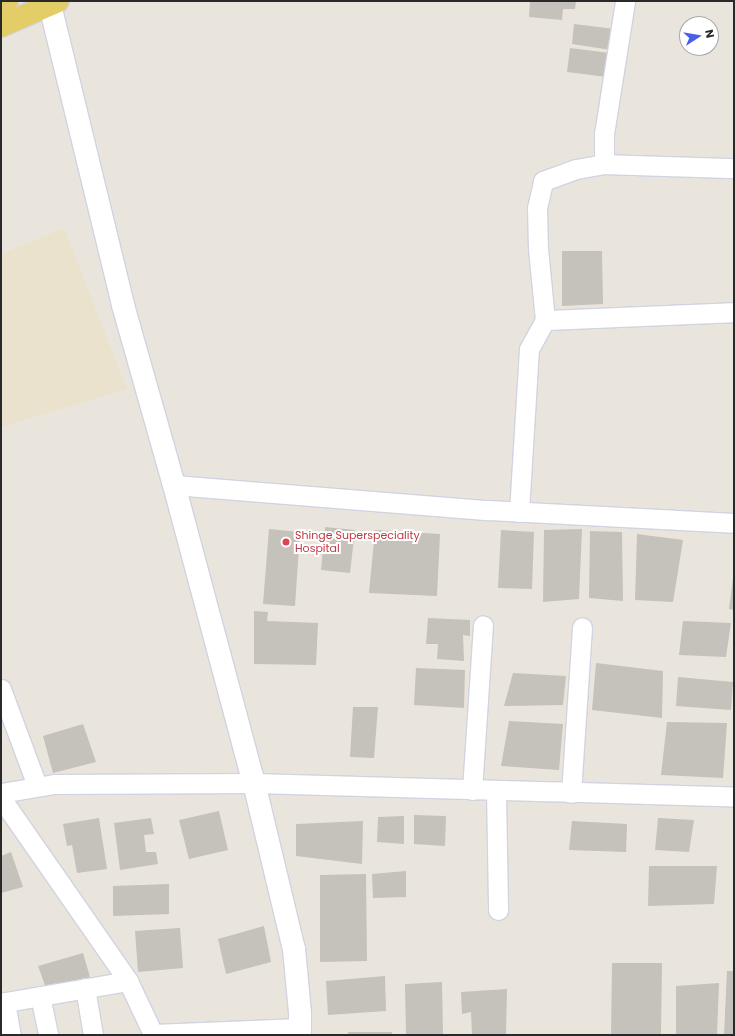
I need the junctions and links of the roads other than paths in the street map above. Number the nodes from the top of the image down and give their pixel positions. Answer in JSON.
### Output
{"nodes":[{"id":1,"x":7,"y":1,"type":"edge"},
{"id":2,"x":625,"y":1,"type":"edge"},
{"id":3,"x":53,"y":2,"type":"edge"},
{"id":4,"x":1,"y":4,"type":"edge"},
{"id":5,"x":1,"y":26,"type":"edge"},
{"id":6,"x":604,"y":164,"type":"junction"},
{"id":7,"x":734,"y":168,"type":"edge"},
{"id":8,"x":734,"y":312,"type":"edge"},
{"id":9,"x":545,"y":320,"type":"junction"},
{"id":10,"x":174,"y":486,"type":"junction"},
{"id":11,"x":519,"y":512,"type":"junction"},
{"id":12,"x":734,"y":523,"type":"edge"},
{"id":13,"x":483,"y":626,"type":"dead end"},
{"id":14,"x":582,"y":627,"type":"dead end"},
{"id":15,"x":1,"y":689,"type":"edge"},
{"id":16,"x":254,"y":783,"type":"junction"},
{"id":17,"x":38,"y":786,"type":"junction"},
{"id":18,"x":472,"y":790,"type":"junction"},
{"id":19,"x":496,"y":791,"type":"junction"},
{"id":20,"x":1,"y":793,"type":"edge"},
{"id":21,"x":571,"y":793,"type":"junction"},
{"id":22,"x":734,"y":796,"type":"edge"},
{"id":23,"x":1,"y":798,"type":"edge"},
{"id":24,"x":498,"y":910,"type":"dead end"},
{"id":25,"x":128,"y":981,"type":"junction"},
{"id":26,"x":85,"y":988,"type":"junction"},
{"id":27,"x":40,"y":996,"type":"junction"},
{"id":28,"x":3,"y":1002,"type":"edge"},
{"id":29,"x":300,"y":1031,"type":"edge"},
{"id":30,"x":153,"y":1034,"type":"edge"},
{"id":31,"x":11,"y":1035,"type":"edge"},
{"id":32,"x":48,"y":1035,"type":"edge"},
{"id":33,"x":93,"y":1035,"type":"edge"}],
"edges":[{"from":1,"to":4,"type":"main road"},
{"from":2,"to":6,"type":"street"},
{"from":3,"to":5,"type":"main road"},
{"from":3,"to":10,"type":"street"},
{"from":6,"to":7,"type":"street"},
{"from":6,"to":9,"type":"street"},
{"from":8,"to":9,"type":"street"},
{"from":9,"to":11,"type":"street"},
{"from":10,"to":11,"type":"street"},
{"from":10,"to":16,"type":"street"},
{"from":11,"to":12,"type":"street"},
{"from":13,"to":18,"type":"street"},
{"from":14,"to":21,"type":"street"},
{"from":15,"to":17,"type":"street"},
{"from":16,"to":17,"type":"street"},
{"from":16,"to":18,"type":"street"},
{"from":16,"to":29,"type":"street"},
{"from":17,"to":20,"type":"street"},
{"from":18,"to":19,"type":"street"},
{"from":19,"to":21,"type":"street"},
{"from":19,"to":24,"type":"street"},
{"from":21,"to":22,"type":"street"},
{"from":23,"to":25,"type":"street"},
{"from":25,"to":26,"type":"street"},
{"from":25,"to":30,"type":"street"},
{"from":26,"to":27,"type":"street"},
{"from":26,"to":33,"type":"street"},
{"from":27,"to":28,"type":"street"},
{"from":27,"to":32,"type":"street"},
{"from":28,"to":31,"type":"street"},
{"from":29,"to":30,"type":"street"}]}
